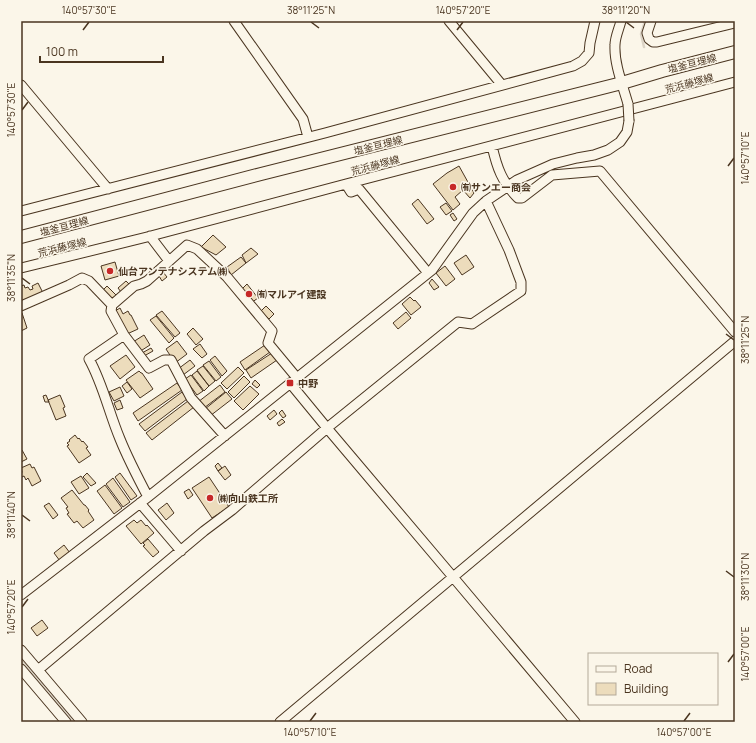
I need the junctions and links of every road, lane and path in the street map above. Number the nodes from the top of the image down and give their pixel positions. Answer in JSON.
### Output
{"nodes":[{"id":1,"x":234,"y":21,"type":"edge"},
{"id":2,"x":449,"y":21,"type":"edge"},
{"id":3,"x":595,"y":21,"type":"edge"},
{"id":4,"x":621,"y":21,"type":"edge"},
{"id":5,"x":651,"y":21,"type":"edge"},
{"id":6,"x":735,"y":23,"type":"edge"},
{"id":7,"x":735,"y":52,"type":"edge"},
{"id":8,"x":622,"y":82,"type":"junction"},
{"id":9,"x":735,"y":82,"type":"edge"},
{"id":10,"x":21,"y":85,"type":"edge"},
{"id":11,"x":502,"y":85,"type":"junction"},
{"id":12,"x":308,"y":137,"type":"junction"},
{"id":13,"x":492,"y":146,"type":"junction"},
{"id":14,"x":346,"y":184,"type":"junction"},
{"id":15,"x":507,"y":187,"type":"junction"},
{"id":16,"x":108,"y":189,"type":"junction"},
{"id":17,"x":486,"y":201,"type":"junction"},
{"id":18,"x":21,"y":210,"type":"edge"},
{"id":19,"x":150,"y":236,"type":"junction"},
{"id":20,"x":21,"y":237,"type":"edge"},
{"id":21,"x":169,"y":261,"type":"junction"},
{"id":22,"x":21,"y":268,"type":"edge"},
{"id":23,"x":428,"y":273,"type":"junction"},
{"id":24,"x":112,"y":305,"type":"junction"},
{"id":25,"x":21,"y":306,"type":"edge"},
{"id":26,"x":735,"y":332,"type":"edge"},
{"id":27,"x":124,"y":335,"type":"junction"},
{"id":28,"x":735,"y":341,"type":"edge"},
{"id":29,"x":294,"y":381,"type":"junction"},
{"id":30,"x":327,"y":428,"type":"junction"},
{"id":31,"x":226,"y":436,"type":"junction"},
{"id":32,"x":148,"y":497,"type":"junction"},
{"id":33,"x":140,"y":504,"type":"junction"},
{"id":34,"x":181,"y":551,"type":"junction"},
{"id":35,"x":453,"y":577,"type":"junction"},
{"id":36,"x":21,"y":595,"type":"edge"},
{"id":37,"x":21,"y":650,"type":"edge"},
{"id":38,"x":21,"y":669,"type":"edge"},
{"id":39,"x":38,"y":670,"type":"junction"},
{"id":40,"x":66,"y":722,"type":"edge"},
{"id":41,"x":82,"y":722,"type":"edge"},
{"id":42,"x":280,"y":722,"type":"edge"},
{"id":43,"x":575,"y":722,"type":"edge"}],
"edges":[{"from":1,"to":12,"type":"street"},
{"from":2,"to":11,"type":"street"},
{"from":3,"to":11,"type":"street"},
{"from":4,"to":8,"type":"street"},
{"from":5,"to":6,"type":"street"},
{"from":7,"to":8,"type":"main road","name":"塩釜亘理線"},
{"from":8,"to":15,"type":"street","bridge":true},
{"from":8,"to":20,"type":"main road","name":"塩釜亘理線"},
{"from":9,"to":13,"type":"street","name":"荒浜藤塚線"},
{"from":10,"to":16,"type":"street"},
{"from":11,"to":12,"type":"street"},
{"from":12,"to":16,"type":"street"},
{"from":13,"to":14,"type":"street","name":"荒浜藤塚線"},
{"from":13,"to":15,"type":"street"},
{"from":14,"to":19,"type":"street","name":"荒浜藤塚線"},
{"from":14,"to":23,"type":"street"},
{"from":15,"to":17,"type":"street"},
{"from":15,"to":26,"type":"street"},
{"from":16,"to":18,"type":"street"},
{"from":17,"to":23,"type":"street"},
{"from":17,"to":30,"type":"street"},
{"from":19,"to":21,"type":"street"},
{"from":19,"to":22,"type":"street","name":"荒浜藤塚線"},
{"from":21,"to":24,"type":"street"},
{"from":21,"to":29,"type":"street"},
{"from":23,"to":29,"type":"street"},
{"from":24,"to":25,"type":"street"},
{"from":24,"to":27,"type":"street"},
{"from":27,"to":31,"type":"street"},
{"from":27,"to":32,"type":"street"},
{"from":28,"to":35,"type":"street"},
{"from":29,"to":30,"type":"street"},
{"from":29,"to":31,"type":"street"},
{"from":30,"to":34,"type":"street"},
{"from":30,"to":35,"type":"street"},
{"from":31,"to":32,"type":"street"},
{"from":32,"to":33,"type":"street"},
{"from":33,"to":34,"type":"street"},
{"from":33,"to":36,"type":"street"},
{"from":34,"to":39,"type":"street"},
{"from":35,"to":42,"type":"street"},
{"from":35,"to":43,"type":"street"},
{"from":37,"to":39,"type":"street"},
{"from":38,"to":40,"type":"street"},
{"from":39,"to":41,"type":"street"}]}
